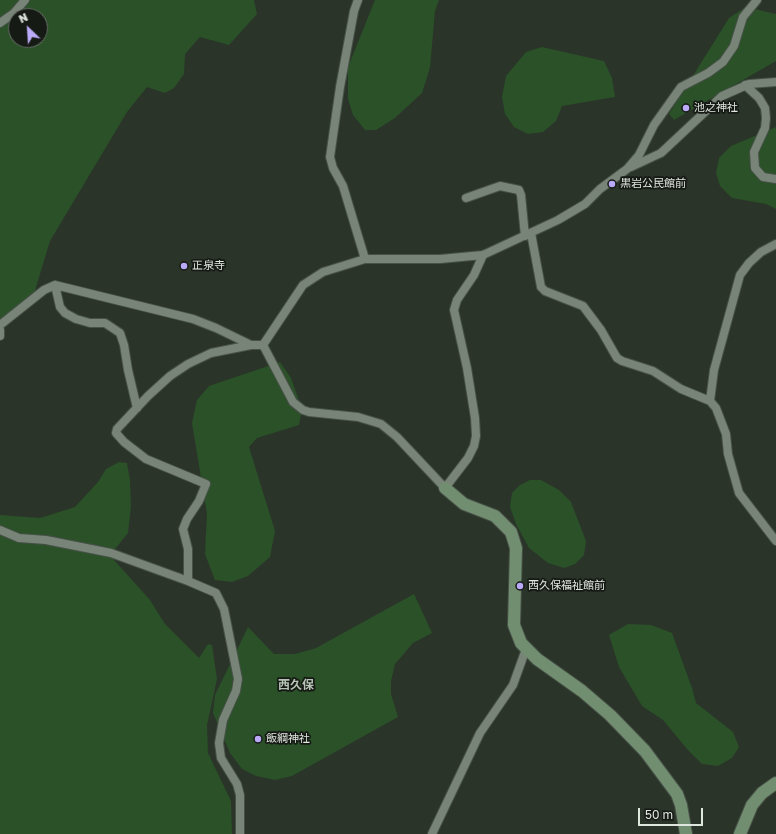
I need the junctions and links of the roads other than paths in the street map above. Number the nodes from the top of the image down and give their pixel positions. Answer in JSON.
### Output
{"nodes":[{"id":1,"x":25,"y":0,"type":"edge"},
{"id":2,"x":358,"y":0,"type":"edge"},
{"id":3,"x":757,"y":0,"type":"edge"},
{"id":4,"x":0,"y":23,"type":"edge"},
{"id":5,"x":776,"y":82,"type":"edge"},
{"id":6,"x":745,"y":85,"type":"junction"},
{"id":7,"x":627,"y":169,"type":"junction"},
{"id":8,"x":776,"y":179,"type":"edge"},
{"id":9,"x":466,"y":198,"type":"dead end"},
{"id":10,"x":528,"y":234,"type":"junction"},
{"id":11,"x":776,"y":244,"type":"edge"},
{"id":12,"x":483,"y":256,"type":"junction"},
{"id":13,"x":365,"y":259,"type":"junction"},
{"id":14,"x":55,"y":285,"type":"junction"},
{"id":15,"x":0,"y":325,"type":"edge"},
{"id":16,"x":0,"y":330,"type":"edge"},
{"id":17,"x":0,"y":336,"type":"edge"},
{"id":18,"x":251,"y":345,"type":"junction"},
{"id":19,"x":263,"y":345,"type":"junction"},
{"id":20,"x":710,"y":401,"type":"junction"},
{"id":21,"x":137,"y":408,"type":"junction"},
{"id":22,"x":445,"y":488,"type":"junction"},
{"id":23,"x":0,"y":530,"type":"edge"},
{"id":24,"x":776,"y":541,"type":"edge"},
{"id":25,"x":188,"y":580,"type":"junction"},
{"id":26,"x":526,"y":649,"type":"junction"},
{"id":27,"x":776,"y":783,"type":"edge"},
{"id":28,"x":240,"y":834,"type":"edge"},
{"id":29,"x":432,"y":834,"type":"edge"},
{"id":30,"x":686,"y":834,"type":"edge"},
{"id":31,"x":740,"y":834,"type":"edge"}],
"edges":[{"from":1,"to":4,"type":"street"},
{"from":2,"to":13,"type":"street"},
{"from":3,"to":7,"type":"street"},
{"from":5,"to":6,"type":"street"},
{"from":6,"to":7,"type":"street"},
{"from":6,"to":8,"type":"street"},
{"from":7,"to":10,"type":"street"},
{"from":9,"to":10,"type":"street"},
{"from":10,"to":12,"type":"street"},
{"from":10,"to":20,"type":"street"},
{"from":11,"to":20,"type":"street"},
{"from":12,"to":13,"type":"street"},
{"from":12,"to":22,"type":"street"},
{"from":13,"to":19,"type":"street"},
{"from":14,"to":15,"type":"street"},
{"from":14,"to":18,"type":"street"},
{"from":14,"to":21,"type":"street"},
{"from":16,"to":17,"type":"street"},
{"from":18,"to":19,"type":"street"},
{"from":18,"to":21,"type":"street"},
{"from":19,"to":22,"type":"street"},
{"from":20,"to":24,"type":"street"},
{"from":21,"to":25,"type":"street"},
{"from":22,"to":26,"type":"street"},
{"from":23,"to":25,"type":"street"},
{"from":25,"to":28,"type":"street"},
{"from":26,"to":29,"type":"street"},
{"from":26,"to":30,"type":"street"},
{"from":27,"to":31,"type":"street"}]}
